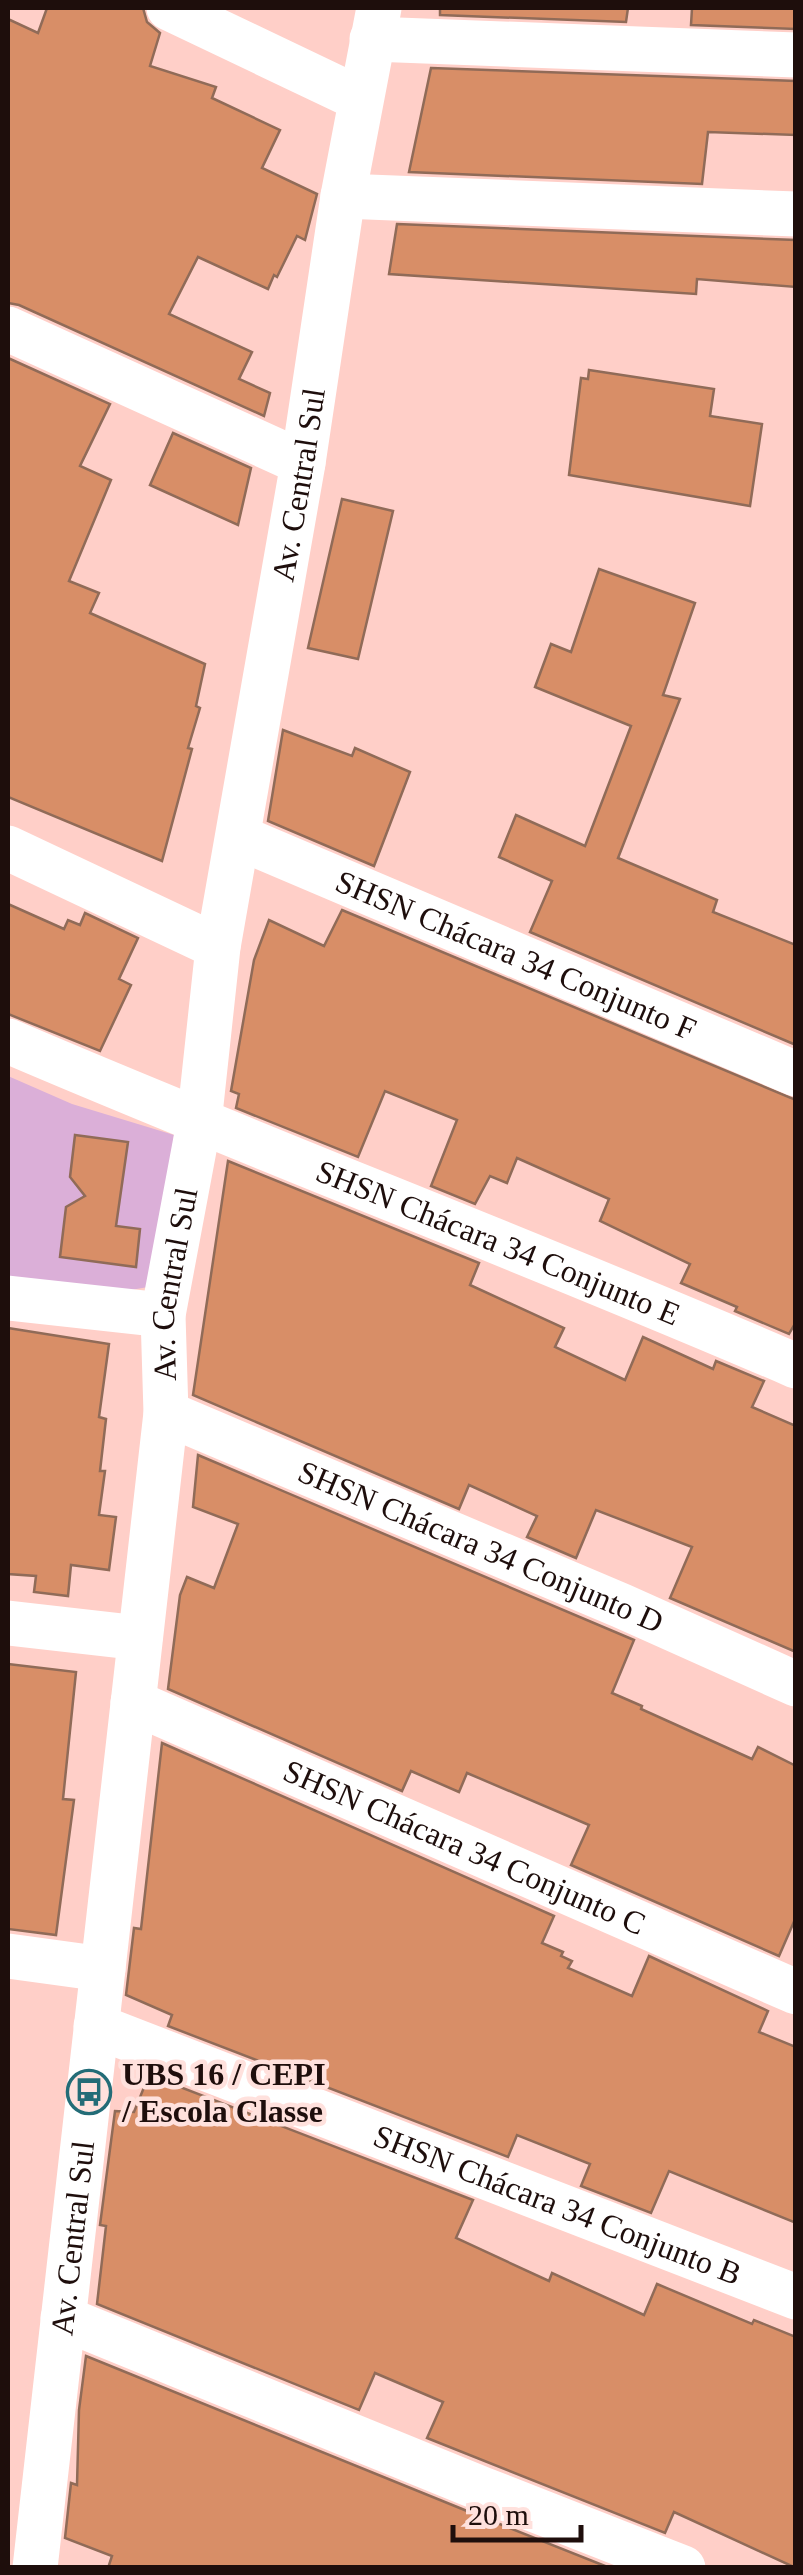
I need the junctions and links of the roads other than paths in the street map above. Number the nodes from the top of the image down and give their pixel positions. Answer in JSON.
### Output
{"nodes":[{"id":1,"x":168,"y":8,"type":"edge"},
{"id":2,"x":375,"y":24,"type":"edge"},
{"id":3,"x":796,"y":55,"type":"edge"},
{"id":4,"x":360,"y":99,"type":"junction"},
{"id":5,"x":343,"y":196,"type":"junction"},
{"id":6,"x":796,"y":214,"type":"edge"},
{"id":7,"x":8,"y":329,"type":"edge"},
{"id":8,"x":303,"y":462,"type":"junction"},
{"id":9,"x":238,"y":836,"type":"junction"},
{"id":10,"x":8,"y":848,"type":"edge"},
{"id":11,"x":218,"y":947,"type":"junction"},
{"id":12,"x":8,"y":1042,"type":"edge"},
{"id":13,"x":796,"y":1074,"type":"edge"},
{"id":14,"x":199,"y":1124,"type":"junction"},
{"id":15,"x":8,"y":1298,"type":"edge"},
{"id":16,"x":163,"y":1316,"type":"junction"},
{"id":17,"x":796,"y":1366,"type":"edge"},
{"id":18,"x":166,"y":1413,"type":"junction"},
{"id":19,"x":8,"y":1623,"type":"edge"},
{"id":20,"x":140,"y":1638,"type":"junction"},
{"id":21,"x":796,"y":1684,"type":"edge"},
{"id":22,"x":133,"y":1702,"type":"junction"},
{"id":23,"x":8,"y":1956,"type":"edge"},
{"id":24,"x":103,"y":1968,"type":"junction"},
{"id":25,"x":796,"y":1992,"type":"edge"},
{"id":26,"x":96,"y":2026,"type":"junction"},
{"id":27,"x":796,"y":2297,"type":"edge"},
{"id":28,"x":63,"y":2318,"type":"junction"},
{"id":29,"x":35,"y":2568,"type":"edge"},
{"id":30,"x":683,"y":2568,"type":"edge"}],
"edges":[{"from":1,"to":4,"type":"street"},
{"from":2,"to":3,"type":"street"},
{"from":2,"to":4,"type":"street","name":"Av. Central Sul"},
{"from":4,"to":5,"type":"street","name":"Av. Central Sul"},
{"from":5,"to":6,"type":"street"},
{"from":5,"to":8,"type":"street","name":"Av. Central Sul"},
{"from":7,"to":8,"type":"street"},
{"from":8,"to":9,"type":"street","name":"Av. Central Sul"},
{"from":9,"to":11,"type":"street","name":"Av. Central Sul"},
{"from":9,"to":13,"type":"street","name":"SHSN Chácara 34 Conjunto F"},
{"from":10,"to":11,"type":"street"},
{"from":11,"to":14,"type":"street","name":"Av. Central Sul"},
{"from":12,"to":14,"type":"street","name":"SHSN Chácara 34 Conjunto E"},
{"from":14,"to":16,"type":"street","name":"Av. Central Sul"},
{"from":14,"to":17,"type":"street","name":"SHSN Chácara 34 Conjunto E"},
{"from":15,"to":16,"type":"street"},
{"from":16,"to":18,"type":"street","name":"Av. Central Sul"},
{"from":18,"to":20,"type":"street","name":"Av. Central Sul"},
{"from":18,"to":21,"type":"street","name":"SHSN Chácara 34 Conjunto D"},
{"from":19,"to":20,"type":"street"},
{"from":20,"to":22,"type":"street","name":"Av. Central Sul"},
{"from":22,"to":24,"type":"street","name":"Av. Central Sul"},
{"from":22,"to":25,"type":"street","name":"SHSN Chácara 34 Conjunto C"},
{"from":23,"to":24,"type":"street"},
{"from":24,"to":26,"type":"street","name":"Av. Central Sul"},
{"from":26,"to":27,"type":"street","name":"SHSN Chácara 34 Conjunto B"},
{"from":26,"to":28,"type":"street","name":"Av. Central Sul"},
{"from":28,"to":29,"type":"street","name":"Av. Central Sul"},
{"from":28,"to":30,"type":"street"}]}
